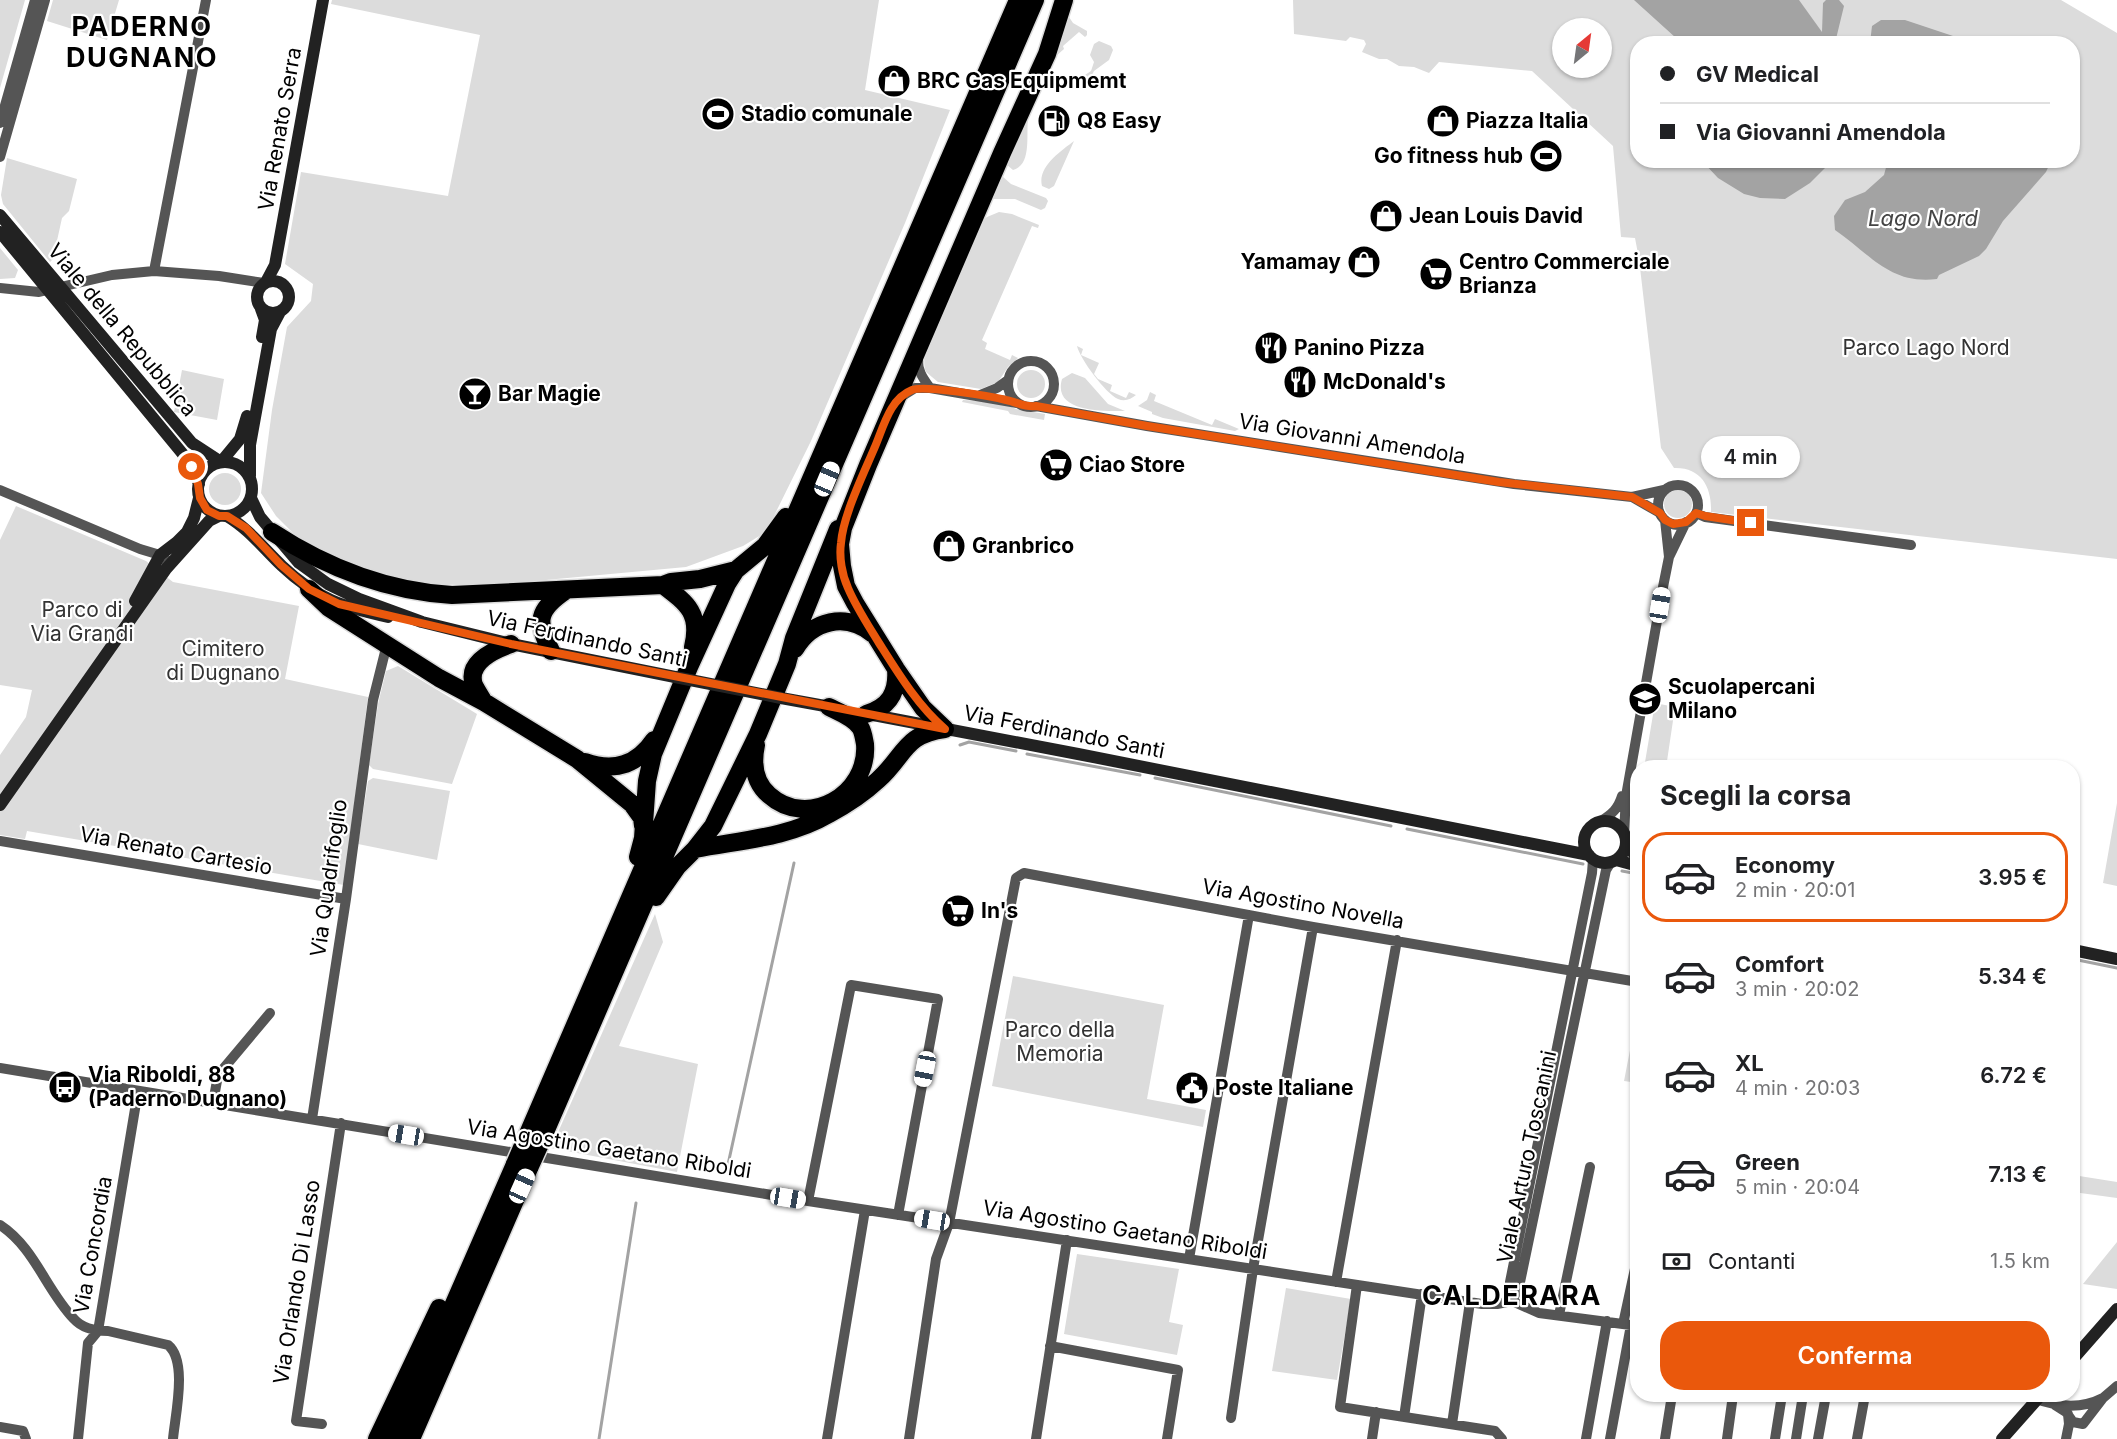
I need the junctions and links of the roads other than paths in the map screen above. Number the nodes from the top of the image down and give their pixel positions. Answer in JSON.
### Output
{"nodes":[{"id":1,"x":35,"y":0,"type":"edge"},
{"id":2,"x":45,"y":0,"type":"edge"},
{"id":3,"x":206,"y":0,"type":"edge"},
{"id":4,"x":322,"y":0,"type":"edge"},
{"id":5,"x":1018,"y":0,"type":"edge"},
{"id":6,"x":1035,"y":0,"type":"edge"},
{"id":7,"x":1064,"y":0,"type":"edge"},
{"id":8,"x":0,"y":123,"type":"edge"},
{"id":9,"x":0,"y":157,"type":"edge"},
{"id":10,"x":0,"y":215,"type":"edge"},
{"id":11,"x":0,"y":232,"type":"edge"},
{"id":12,"x":275,"y":264,"type":"junction"},
{"id":13,"x":154,"y":271,"type":"junction"},
{"id":14,"x":246,"y":281,"type":"junction"},
{"id":15,"x":265,"y":283,"type":"junction"},
{"id":16,"x":282,"y":284,"type":"junction"},
{"id":17,"x":60,"y":287,"type":"junction"},
{"id":18,"x":0,"y":288,"type":"edge"},
{"id":19,"x":46,"y":290,"type":"junction"},
{"id":20,"x":257,"y":295,"type":"junction"},
{"id":21,"x":261,"y":309,"type":"junction"},
{"id":22,"x":280,"y":312,"type":"junction"},
{"id":23,"x":919,"y":346,"type":"junction"},
{"id":24,"x":1008,"y":380,"type":"junction"},
{"id":25,"x":930,"y":388,"type":"junction"},
{"id":26,"x":1052,"y":392,"type":"junction"},
{"id":27,"x":979,"y":396,"type":"junction"},
{"id":28,"x":894,"y":402,"type":"junction"},
{"id":29,"x":1018,"y":403,"type":"junction"},
{"id":30,"x":1036,"y":406,"type":"junction"},
{"id":31,"x":1068,"y":412,"type":"junction"},
{"id":32,"x":221,"y":462,"type":"junction"},
{"id":33,"x":868,"y":465,"type":"junction"},
{"id":34,"x":250,"y":477,"type":"junction"},
{"id":35,"x":198,"y":484,"type":"junction"},
{"id":36,"x":0,"y":490,"type":"edge"},
{"id":37,"x":1664,"y":490,"type":"junction"},
{"id":38,"x":804,"y":496,"type":"junction"},
{"id":39,"x":1632,"y":497,"type":"junction"},
{"id":40,"x":200,"y":498,"type":"junction"},
{"id":41,"x":251,"y":498,"type":"junction"},
{"id":42,"x":1696,"y":513,"type":"junction"},
{"id":43,"x":223,"y":516,"type":"junction"},
{"id":44,"x":1663,"y":517,"type":"junction"},
{"id":45,"x":1686,"y":522,"type":"junction"},
{"id":46,"x":272,"y":532,"type":"junction"},
{"id":47,"x":1911,"y":545,"type":"dead end"},
{"id":48,"x":160,"y":555,"type":"junction"},
{"id":49,"x":1670,"y":557,"type":"junction"},
{"id":50,"x":166,"y":569,"type":"junction"},
{"id":51,"x":736,"y":570,"type":"junction"},
{"id":52,"x":663,"y":585,"type":"junction"},
{"id":53,"x":309,"y":589,"type":"junction"},
{"id":54,"x":565,"y":591,"type":"junction"},
{"id":55,"x":422,"y":622,"type":"junction"},
{"id":56,"x":874,"y":636,"type":"junction"},
{"id":57,"x":387,"y":644,"type":"junction"},
{"id":58,"x":511,"y":644,"type":"junction"},
{"id":59,"x":551,"y":651,"type":"junction"},
{"id":60,"x":787,"y":664,"type":"junction"},
{"id":61,"x":896,"y":669,"type":"junction"},
{"id":62,"x":682,"y":672,"type":"junction"},
{"id":63,"x":484,"y":702,"type":"junction"},
{"id":64,"x":829,"y":707,"type":"junction"},
{"id":65,"x":866,"y":714,"type":"junction"},
{"id":66,"x":663,"y":726,"type":"junction"},
{"id":67,"x":945,"y":729,"type":"junction"},
{"id":68,"x":758,"y":734,"type":"junction"},
{"id":69,"x":577,"y":759,"type":"junction"},
{"id":70,"x":1634,"y":760,"type":"edge"},
{"id":71,"x":1630,"y":776,"type":"edge"},
{"id":72,"x":1630,"y":779,"type":"edge"},
{"id":73,"x":0,"y":794,"type":"edge"},
{"id":74,"x":0,"y":805,"type":"edge"},
{"id":75,"x":1601,"y":821,"type":"junction"},
{"id":76,"x":644,"y":830,"type":"junction"},
{"id":77,"x":1585,"y":836,"type":"junction"},
{"id":78,"x":1625,"y":838,"type":"junction"},
{"id":79,"x":0,"y":841,"type":"edge"},
{"id":80,"x":695,"y":849,"type":"junction"},
{"id":81,"x":1557,"y":849,"type":"junction"},
{"id":82,"x":1630,"y":850,"type":"edge"},
{"id":83,"x":1591,"y":857,"type":"junction"},
{"id":84,"x":1613,"y":861,"type":"junction"},
{"id":85,"x":1630,"y":864,"type":"edge"},
{"id":86,"x":346,"y":899,"type":"junction"},
{"id":87,"x":622,"y":915,"type":"junction"},
{"id":88,"x":1249,"y":915,"type":"junction"},
{"id":89,"x":1313,"y":927,"type":"junction"},
{"id":90,"x":1397,"y":940,"type":"junction"},
{"id":91,"x":2080,"y":951,"type":"edge"},
{"id":92,"x":2117,"y":959,"type":"edge"},
{"id":93,"x":1573,"y":972,"type":"junction"},
{"id":94,"x":1585,"y":974,"type":"junction"},
{"id":95,"x":1630,"y":981,"type":"edge"},
{"id":96,"x":610,"y":983,"type":"junction"},
{"id":97,"x":270,"y":1013,"type":"dead end"},
{"id":98,"x":0,"y":1068,"type":"edge"},
{"id":99,"x":138,"y":1090,"type":"junction"},
{"id":100,"x":213,"y":1103,"type":"junction"},
{"id":101,"x":312,"y":1119,"type":"junction"},
{"id":102,"x":341,"y":1123,"type":"junction"},
{"id":103,"x":532,"y":1144,"type":"junction"},
{"id":104,"x":523,"y":1165,"type":"junction"},
{"id":105,"x":1590,"y":1167,"type":"dead end"},
{"id":106,"x":808,"y":1202,"type":"junction"},
{"id":107,"x":865,"y":1210,"type":"junction"},
{"id":108,"x":898,"y":1215,"type":"junction"},
{"id":109,"x":949,"y":1223,"type":"junction"},
{"id":110,"x":0,"y":1225,"type":"edge"},
{"id":111,"x":1067,"y":1240,"type":"junction"},
{"id":112,"x":1189,"y":1259,"type":"junction"},
{"id":113,"x":1253,"y":1269,"type":"junction"},
{"id":114,"x":1336,"y":1282,"type":"junction"},
{"id":115,"x":1357,"y":1285,"type":"junction"},
{"id":116,"x":1422,"y":1294,"type":"junction"},
{"id":117,"x":1512,"y":1301,"type":"junction"},
{"id":118,"x":1470,"y":1302,"type":"junction"},
{"id":119,"x":2117,"y":1309,"type":"edge"},
{"id":120,"x":1559,"y":1315,"type":"junction"},
{"id":121,"x":1607,"y":1321,"type":"junction"},
{"id":122,"x":1630,"y":1325,"type":"edge"},
{"id":123,"x":460,"y":1327,"type":"junction"},
{"id":124,"x":1630,"y":1330,"type":"edge"},
{"id":125,"x":98,"y":1331,"type":"junction"},
{"id":126,"x":1050,"y":1346,"type":"junction"},
{"id":127,"x":2080,"y":1351,"type":"edge"},
{"id":128,"x":2117,"y":1386,"type":"edge"},
{"id":129,"x":2103,"y":1398,"type":"junction"},
{"id":130,"x":1671,"y":1402,"type":"edge"},
{"id":131,"x":1732,"y":1402,"type":"edge"},
{"id":132,"x":1781,"y":1402,"type":"edge"},
{"id":133,"x":1802,"y":1402,"type":"edge"},
{"id":134,"x":1825,"y":1402,"type":"edge"},
{"id":135,"x":1864,"y":1402,"type":"edge"},
{"id":136,"x":2030,"y":1402,"type":"edge"},
{"id":137,"x":2048,"y":1402,"type":"edge"},
{"id":138,"x":2076,"y":1402,"type":"edge"},
{"id":139,"x":2055,"y":1405,"type":"junction"},
{"id":140,"x":2080,"y":1405,"type":"junction"},
{"id":141,"x":1376,"y":1412,"type":"junction"},
{"id":142,"x":2068,"y":1414,"type":"junction"},
{"id":143,"x":1404,"y":1417,"type":"junction"},
{"id":144,"x":1231,"y":1418,"type":"dead end"},
{"id":145,"x":2086,"y":1420,"type":"junction"},
{"id":146,"x":322,"y":1424,"type":"dead end"},
{"id":147,"x":1452,"y":1424,"type":"junction"},
{"id":148,"x":0,"y":1427,"type":"edge"},
{"id":149,"x":382,"y":1436,"type":"edge"},
{"id":150,"x":26,"y":1439,"type":"edge"},
{"id":151,"x":78,"y":1439,"type":"edge"},
{"id":152,"x":173,"y":1439,"type":"edge"},
{"id":153,"x":411,"y":1439,"type":"edge"},
{"id":154,"x":419,"y":1439,"type":"edge"},
{"id":155,"x":827,"y":1439,"type":"edge"},
{"id":156,"x":909,"y":1439,"type":"edge"},
{"id":157,"x":1036,"y":1439,"type":"edge"},
{"id":158,"x":1167,"y":1439,"type":"edge"},
{"id":159,"x":1372,"y":1439,"type":"edge"},
{"id":160,"x":1502,"y":1439,"type":"edge"},
{"id":161,"x":1586,"y":1439,"type":"edge"},
{"id":162,"x":1610,"y":1439,"type":"edge"},
{"id":163,"x":1665,"y":1439,"type":"edge"},
{"id":164,"x":1727,"y":1439,"type":"edge"},
{"id":165,"x":1775,"y":1439,"type":"edge"},
{"id":166,"x":1796,"y":1439,"type":"edge"},
{"id":167,"x":1818,"y":1439,"type":"edge"},
{"id":168,"x":1857,"y":1439,"type":"edge"},
{"id":169,"x":2002,"y":1439,"type":"edge"},
{"id":170,"x":2067,"y":1439,"type":"edge"}],
"edges":[{"from":1,"to":8,"type":"street"},
{"from":2,"to":9,"type":"street"},
{"from":3,"to":13,"type":"street"},
{"from":4,"to":12,"type":"main road","name":"Via Renato Serra"},
{"from":5,"to":38,"type":"highway"},
{"from":6,"to":96,"type":"highway"},
{"from":7,"to":23,"type":"highway"},
{"from":10,"to":17,"type":"main road","name":"Viale della Repubblica"},
{"from":11,"to":19,"type":"main road","name":"Viale della Repubblica"},
{"from":12,"to":15,"type":"main road","name":"Via Renato Serra"},
{"from":12,"to":16,"type":"main road","name":"Via Renato Serra"},
{"from":13,"to":14,"type":"street"},
{"from":13,"to":17,"type":"street"},
{"from":14,"to":15,"type":"street"},
{"from":14,"to":20,"type":"street"},
{"from":15,"to":16,"type":"main road"},
{"from":15,"to":20,"type":"main road"},
{"from":16,"to":22,"type":"main road"},
{"from":17,"to":19,"type":"street"},
{"from":17,"to":32,"type":"main road","name":"Viale della Repubblica"},
{"from":18,"to":19,"type":"street"},
{"from":19,"to":35,"type":"main road","name":"Viale della Repubblica"},
{"from":20,"to":21,"type":"main road"},
{"from":21,"to":22,"type":"main road"},
{"from":21,"to":32,"type":"main road"},
{"from":22,"to":34,"type":"main road"},
{"from":23,"to":25,"type":"street"},
{"from":23,"to":28,"type":"highway"},
{"from":24,"to":26,"type":"street"},
{"from":24,"to":27,"type":"street"},
{"from":24,"to":29,"type":"street"},
{"from":25,"to":27,"type":"street"},
{"from":25,"to":28,"type":"street"},
{"from":26,"to":30,"type":"street"},
{"from":26,"to":31,"type":"street"},
{"from":27,"to":29,"type":"street"},
{"from":28,"to":33,"type":"highway"},
{"from":29,"to":30,"type":"street"},
{"from":30,"to":31,"type":"street","name":"Via Giovanni Amendola"},
{"from":31,"to":39,"type":"street","name":"Via Giovanni Amendola"},
{"from":32,"to":34,"type":"main road"},
{"from":32,"to":35,"type":"main road"},
{"from":33,"to":56,"type":"highway"},
{"from":33,"to":60,"type":"highway"},
{"from":34,"to":41,"type":"main road"},
{"from":35,"to":40,"type":"main road"},
{"from":36,"to":48,"type":"street"},
{"from":37,"to":39,"type":"street","name":"Via Giovanni Amendola"},
{"from":37,"to":42,"type":"street"},
{"from":37,"to":44,"type":"street"},
{"from":38,"to":51,"type":"highway"},
{"from":38,"to":87,"type":"highway"},
{"from":39,"to":44,"type":"street","name":"Via Giovanni Amendola"},
{"from":40,"to":43,"type":"main road"},
{"from":40,"to":48,"type":"main road"},
{"from":41,"to":43,"type":"main road"},
{"from":41,"to":46,"type":"main road"},
{"from":42,"to":45,"type":"street"},
{"from":42,"to":47,"type":"street"},
{"from":43,"to":50,"type":"main road"},
{"from":43,"to":53,"type":"main road"},
{"from":44,"to":45,"type":"street"},
{"from":44,"to":49,"type":"street"},
{"from":45,"to":49,"type":"street"},
{"from":46,"to":54,"type":"highway"},
{"from":46,"to":55,"type":"main road"},
{"from":48,"to":50,"type":"street"},
{"from":48,"to":73,"type":"main road"},
{"from":49,"to":70,"type":"street"},
{"from":50,"to":74,"type":"main road"},
{"from":51,"to":52,"type":"highway"},
{"from":51,"to":62,"type":"highway"},
{"from":52,"to":54,"type":"highway"},
{"from":52,"to":62,"type":"highway"},
{"from":53,"to":55,"type":"main road"},
{"from":53,"to":57,"type":"highway"},
{"from":54,"to":59,"type":"highway"},
{"from":55,"to":58,"type":"main road","name":"Via Ferdinando Santi"},
{"from":56,"to":60,"type":"highway"},
{"from":56,"to":61,"type":"highway"},
{"from":57,"to":63,"type":"highway"},
{"from":57,"to":86,"type":"street","name":"Via Quadrifoglio"},
{"from":58,"to":59,"type":"main road","name":"Via Ferdinando Santi"},
{"from":58,"to":63,"type":"highway"},
{"from":59,"to":62,"type":"main road","name":"Via Ferdinando Santi"},
{"from":60,"to":68,"type":"highway"},
{"from":61,"to":65,"type":"highway"},
{"from":61,"to":67,"type":"highway"},
{"from":62,"to":64,"type":"main road","name":"Via Ferdinando Santi","bridge":true},
{"from":62,"to":66,"type":"highway"},
{"from":63,"to":69,"type":"highway"},
{"from":64,"to":65,"type":"main road","name":"Via Ferdinando Santi"},
{"from":64,"to":68,"type":"highway"},
{"from":65,"to":67,"type":"main road","name":"Via Ferdinando Santi"},
{"from":66,"to":69,"type":"highway"},
{"from":66,"to":76,"type":"highway"},
{"from":67,"to":80,"type":"highway"},
{"from":67,"to":81,"type":"main road","name":"Via Ferdinando Santi"},
{"from":68,"to":80,"type":"highway"},
{"from":69,"to":76,"type":"highway"},
{"from":71,"to":75,"type":"street"},
{"from":72,"to":78,"type":"street"},
{"from":75,"to":77,"type":"main road"},
{"from":75,"to":78,"type":"main road"},
{"from":76,"to":87,"type":"highway"},
{"from":77,"to":81,"type":"main road"},
{"from":77,"to":83,"type":"main road"},
{"from":78,"to":82,"type":"main road"},
{"from":78,"to":84,"type":"main road"},
{"from":79,"to":86,"type":"street","name":"Via Renato Cartesio"},
{"from":80,"to":96,"type":"highway"},
{"from":81,"to":83,"type":"main road","name":"Via Ferdinando Santi"},
{"from":83,"to":84,"type":"main road"},
{"from":83,"to":93,"type":"street","name":"Viale Arturo Toscanini"},
{"from":84,"to":85,"type":"main road"},
{"from":84,"to":94,"type":"street","name":"Viale Arturo Toscanini"},
{"from":86,"to":101,"type":"street","name":"Via Quadrifoglio"},
{"from":87,"to":103,"type":"highway"},
{"from":88,"to":89,"type":"street","name":"Via Agostino Novella"},
{"from":88,"to":109,"type":"street","name":"Via Agostino Novella"},
{"from":88,"to":112,"type":"street"},
{"from":89,"to":90,"type":"street","name":"Via Agostino Novella"},
{"from":89,"to":113,"type":"street"},
{"from":90,"to":93,"type":"street","name":"Via Agostino Novella"},
{"from":90,"to":114,"type":"street"},
{"from":91,"to":92,"type":"main road"},
{"from":93,"to":94,"type":"street","name":"Via Agostino Novella"},
{"from":93,"to":117,"type":"street","name":"Viale Arturo Toscanini"},
{"from":94,"to":95,"type":"street","name":"Via Agostino Novella"},
{"from":94,"to":117,"type":"street","name":"Viale Arturo Toscanini"},
{"from":96,"to":103,"type":"highway"},
{"from":97,"to":100,"type":"street"},
{"from":98,"to":99,"type":"street","name":"Via Agostino Gaetano Riboldi"},
{"from":99,"to":100,"type":"street","name":"Via Agostino Gaetano Riboldi"},
{"from":99,"to":125,"type":"street","name":"Via Concordia"},
{"from":100,"to":101,"type":"street","name":"Via Agostino Gaetano Riboldi"},
{"from":101,"to":102,"type":"street","name":"Via Agostino Gaetano Riboldi"},
{"from":102,"to":106,"type":"street","name":"Via Agostino Gaetano Riboldi"},
{"from":102,"to":146,"type":"street","name":"Via Orlando Di Lasso"},
{"from":103,"to":104,"type":"highway","bridge":true},
{"from":104,"to":123,"type":"highway"},
{"from":104,"to":149,"type":"highway"},
{"from":105,"to":120,"type":"street"},
{"from":106,"to":107,"type":"street","name":"Via Agostino Gaetano Riboldi"},
{"from":106,"to":108,"type":"street"},
{"from":107,"to":108,"type":"street","name":"Via Agostino Gaetano Riboldi"},
{"from":107,"to":155,"type":"street"},
{"from":108,"to":109,"type":"street","name":"Via Agostino Gaetano Riboldi"},
{"from":109,"to":111,"type":"street","name":"Via Agostino Gaetano Riboldi"},
{"from":109,"to":156,"type":"street"},
{"from":110,"to":125,"type":"street"},
{"from":111,"to":112,"type":"street","name":"Via Agostino Gaetano Riboldi"},
{"from":111,"to":126,"type":"street"},
{"from":112,"to":113,"type":"street","name":"Via Agostino Gaetano Riboldi"},
{"from":113,"to":114,"type":"street","name":"Via Agostino Gaetano Riboldi"},
{"from":113,"to":144,"type":"street"},
{"from":114,"to":115,"type":"street","name":"Via Agostino Gaetano Riboldi"},
{"from":115,"to":116,"type":"street","name":"Via Agostino Gaetano Riboldi"},
{"from":115,"to":141,"type":"street"},
{"from":116,"to":118,"type":"street","name":"Via Agostino Gaetano Riboldi"},
{"from":116,"to":143,"type":"street"},
{"from":117,"to":118,"type":"street","name":"Via Agostino Gaetano Riboldi"},
{"from":117,"to":120,"type":"street","name":"Via Agostino Gaetano Riboldi"},
{"from":118,"to":147,"type":"street"},
{"from":119,"to":127,"type":"main road"},
{"from":120,"to":121,"type":"street","name":"Via Agostino Gaetano Riboldi"},
{"from":121,"to":122,"type":"street","name":"Via Agostino Gaetano Riboldi"},
{"from":121,"to":161,"type":"street"},
{"from":123,"to":153,"type":"highway"},
{"from":123,"to":154,"type":"highway"},
{"from":124,"to":162,"type":"street"},
{"from":125,"to":151,"type":"street","name":"Via Concordia"},
{"from":125,"to":152,"type":"street"},
{"from":126,"to":157,"type":"street"},
{"from":126,"to":158,"type":"street"},
{"from":128,"to":129,"type":"street"},
{"from":129,"to":140,"type":"street"},
{"from":129,"to":145,"type":"street"},
{"from":130,"to":163,"type":"street"},
{"from":131,"to":164,"type":"street"},
{"from":132,"to":165,"type":"street"},
{"from":133,"to":166,"type":"street"},
{"from":134,"to":167,"type":"street"},
{"from":135,"to":168,"type":"street"},
{"from":136,"to":169,"type":"main road"},
{"from":137,"to":139,"type":"street"},
{"from":138,"to":140,"type":"street"},
{"from":139,"to":140,"type":"street"},
{"from":139,"to":142,"type":"street"},
{"from":140,"to":145,"type":"street"},
{"from":141,"to":143,"type":"street"},
{"from":141,"to":159,"type":"street"},
{"from":142,"to":145,"type":"street"},
{"from":142,"to":170,"type":"street"},
{"from":143,"to":147,"type":"street"},
{"from":145,"to":170,"type":"street"},
{"from":147,"to":160,"type":"street"},
{"from":148,"to":150,"type":"street"}]}
